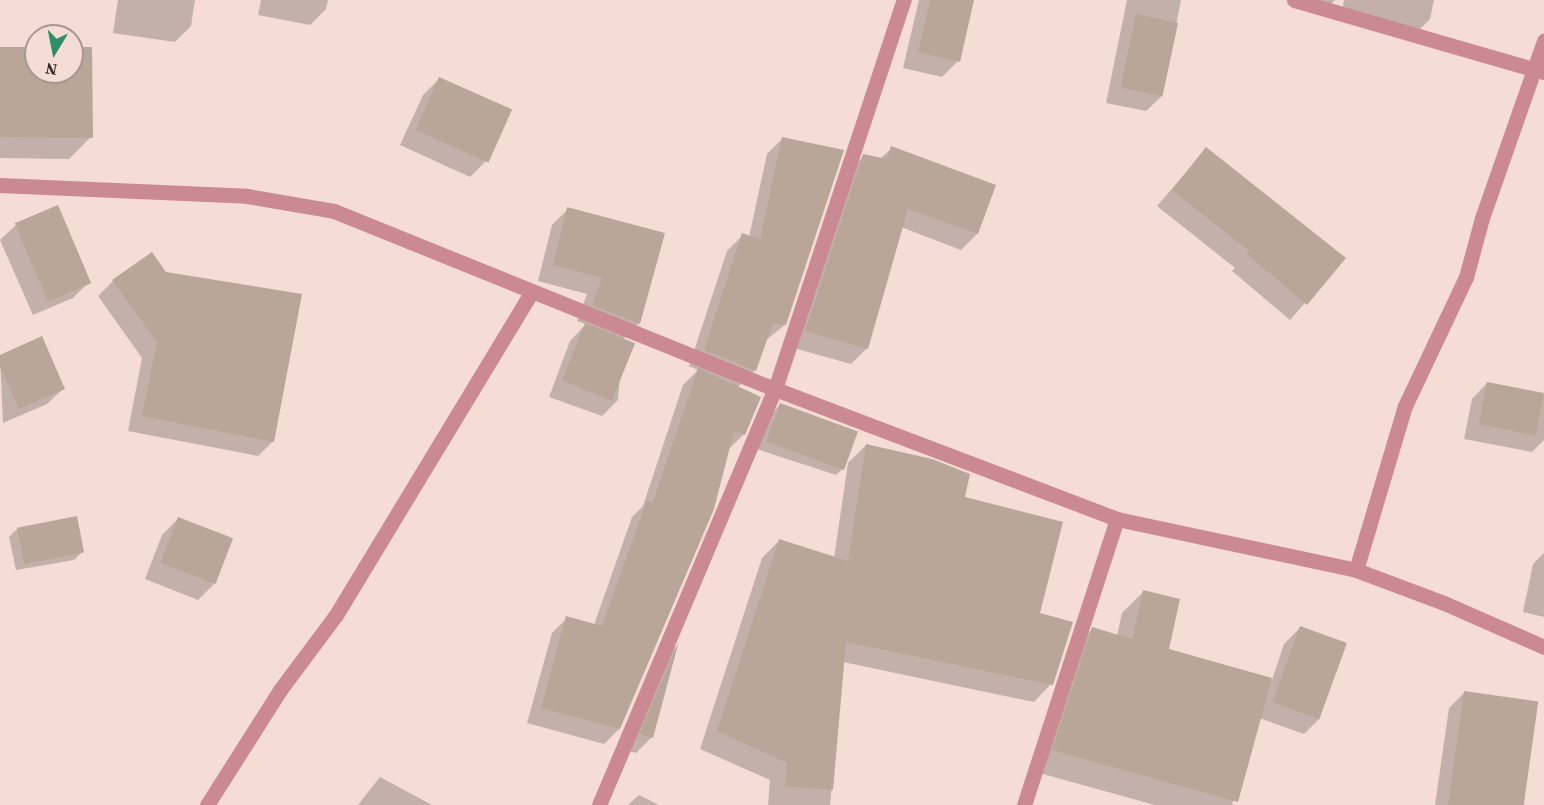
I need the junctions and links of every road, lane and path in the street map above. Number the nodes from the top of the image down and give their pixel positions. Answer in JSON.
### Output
{"nodes":[{"id":1,"x":904,"y":0,"type":"edge"},
{"id":2,"x":1294,"y":0,"type":"edge"},
{"id":3,"x":1544,"y":41,"type":"edge"},
{"id":4,"x":1539,"y":70,"type":"edge"},
{"id":5,"x":0,"y":185,"type":"edge"},
{"id":6,"x":532,"y":292,"type":"junction"},
{"id":7,"x":776,"y":388,"type":"junction"},
{"id":8,"x":1117,"y":519,"type":"junction"},
{"id":9,"x":1356,"y":570,"type":"junction"},
{"id":10,"x":1544,"y":647,"type":"edge"},
{"id":11,"x":207,"y":805,"type":"edge"},
{"id":12,"x":599,"y":805,"type":"edge"},
{"id":13,"x":1024,"y":805,"type":"edge"}],
"edges":[{"from":1,"to":7,"type":"street"},
{"from":2,"to":4,"type":"street"},
{"from":3,"to":4,"type":"street"},
{"from":4,"to":9,"type":"street"},
{"from":5,"to":6,"type":"street"},
{"from":6,"to":7,"type":"street"},
{"from":6,"to":11,"type":"street"},
{"from":7,"to":8,"type":"street"},
{"from":7,"to":12,"type":"street"},
{"from":8,"to":9,"type":"street"},
{"from":8,"to":13,"type":"street"},
{"from":9,"to":10,"type":"street"}]}
